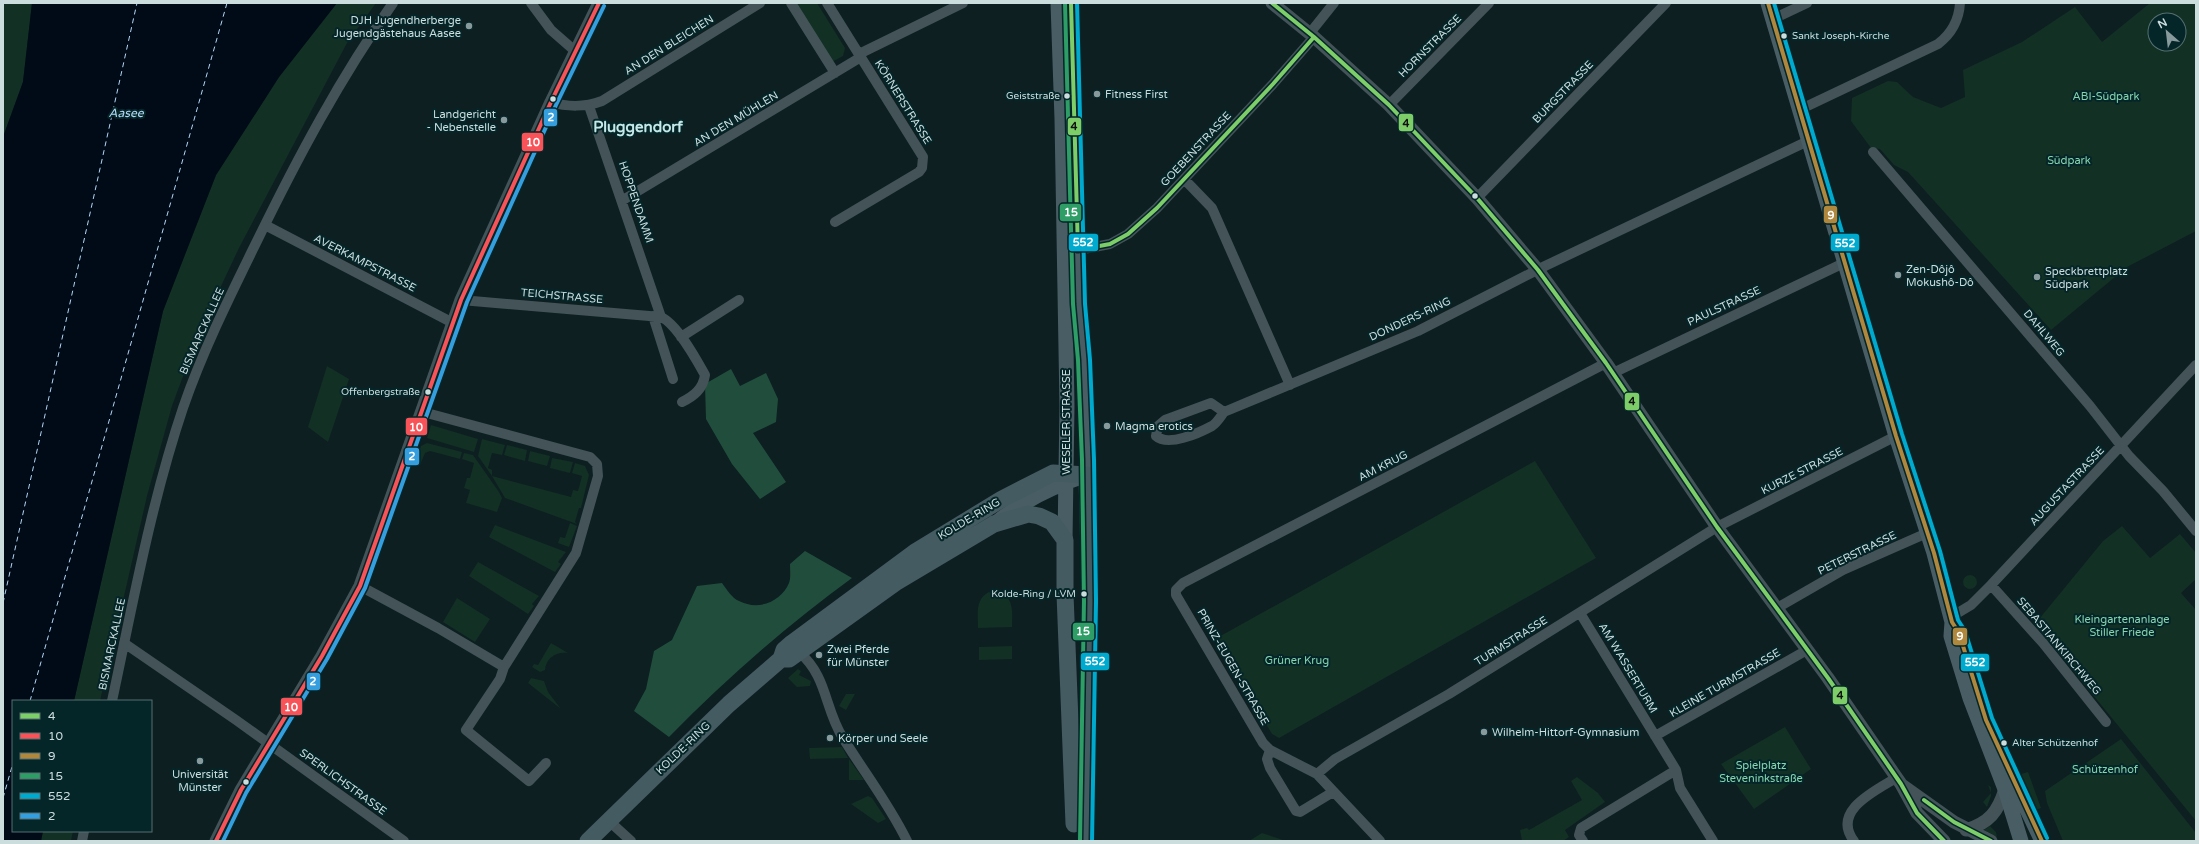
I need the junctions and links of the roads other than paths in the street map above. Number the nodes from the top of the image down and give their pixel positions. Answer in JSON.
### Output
{"nodes":[{"id":1,"x":393,"y":3,"type":"edge"},
{"id":2,"x":531,"y":3,"type":"edge"},
{"id":3,"x":599,"y":3,"type":"edge"},
{"id":4,"x":760,"y":3,"type":"edge"},
{"id":5,"x":791,"y":3,"type":"edge"},
{"id":6,"x":827,"y":3,"type":"edge"},
{"id":7,"x":963,"y":3,"type":"edge"},
{"id":8,"x":1058,"y":3,"type":"edge"},
{"id":9,"x":1072,"y":3,"type":"edge"},
{"id":10,"x":1272,"y":3,"type":"edge"},
{"id":11,"x":1334,"y":3,"type":"edge"},
{"id":12,"x":1489,"y":3,"type":"edge"},
{"id":13,"x":1666,"y":3,"type":"edge"},
{"id":14,"x":1768,"y":3,"type":"edge"},
{"id":15,"x":1807,"y":3,"type":"edge"},
{"id":16,"x":1960,"y":3,"type":"edge"},
{"id":17,"x":1773,"y":19,"type":"junction"},
{"id":18,"x":1312,"y":35,"type":"junction"},
{"id":19,"x":575,"y":50,"type":"junction"},
{"id":20,"x":860,"y":56,"type":"junction"},
{"id":21,"x":834,"y":73,"type":"junction"},
{"id":22,"x":551,"y":102,"type":"junction"},
{"id":23,"x":1388,"y":105,"type":"junction"},
{"id":24,"x":589,"y":106,"type":"junction"},
{"id":25,"x":1799,"y":110,"type":"junction"},
{"id":26,"x":1808,"y":141,"type":"junction"},
{"id":27,"x":1873,"y":152,"type":"dead end"},
{"id":28,"x":1185,"y":180,"type":"junction"},
{"id":29,"x":1477,"y":198,"type":"junction"},
{"id":30,"x":623,"y":200,"type":"junction"},
{"id":31,"x":835,"y":222,"type":"dead end"},
{"id":32,"x":265,"y":225,"type":"junction"},
{"id":33,"x":1078,"y":250,"type":"junction"},
{"id":34,"x":1846,"y":262,"type":"junction"},
{"id":35,"x":1538,"y":270,"type":"junction"},
{"id":36,"x":461,"y":300,"type":"junction"},
{"id":37,"x":739,"y":300,"type":"dead end"},
{"id":38,"x":657,"y":316,"type":"junction"},
{"id":39,"x":453,"y":323,"type":"junction"},
{"id":40,"x":680,"y":337,"type":"junction"},
{"id":41,"x":2196,"y":365,"type":"edge"},
{"id":42,"x":1610,"y":368,"type":"junction"},
{"id":43,"x":673,"y":379,"type":"dead end"},
{"id":44,"x":1290,"y":385,"type":"junction"},
{"id":45,"x":682,"y":402,"type":"dead end"},
{"id":46,"x":422,"y":412,"type":"junction"},
{"id":47,"x":1224,"y":412,"type":"junction"},
{"id":48,"x":1896,"y":436,"type":"junction"},
{"id":49,"x":2121,"y":444,"type":"junction"},
{"id":50,"x":1087,"y":475,"type":"junction"},
{"id":51,"x":1066,"y":477,"type":"junction"},
{"id":52,"x":994,"y":524,"type":"junction"},
{"id":53,"x":1717,"y":527,"type":"junction"},
{"id":54,"x":2196,"y":531,"type":"edge"},
{"id":55,"x":1927,"y":533,"type":"junction"},
{"id":56,"x":1065,"y":540,"type":"junction"},
{"id":57,"x":1991,"y":585,"type":"junction"},
{"id":58,"x":360,"y":586,"type":"junction"},
{"id":59,"x":1176,"y":595,"type":"joint"},
{"id":60,"x":1777,"y":608,"type":"junction"},
{"id":61,"x":1580,"y":612,"type":"junction"},
{"id":62,"x":1952,"y":620,"type":"junction"},
{"id":63,"x":124,"y":643,"type":"junction"},
{"id":64,"x":1807,"y":650,"type":"junction"},
{"id":65,"x":799,"y":652,"type":"junction"},
{"id":66,"x":782,"y":659,"type":"junction"},
{"id":67,"x":504,"y":667,"type":"junction"},
{"id":68,"x":112,"y":700,"type":"edge"},
{"id":69,"x":2106,"y":722,"type":"dead end"},
{"id":70,"x":1656,"y":736,"type":"junction"},
{"id":71,"x":268,"y":743,"type":"junction"},
{"id":72,"x":1270,"y":750,"type":"junction"},
{"id":73,"x":546,"y":763,"type":"dead end"},
{"id":74,"x":1676,"y":770,"type":"junction"},
{"id":75,"x":1317,"y":774,"type":"junction"},
{"id":76,"x":1898,"y":781,"type":"junction"},
{"id":77,"x":2005,"y":789,"type":"junction"},
{"id":78,"x":1333,"y":792,"type":"junction"},
{"id":79,"x":609,"y":821,"type":"junction"},
{"id":80,"x":1966,"y":830,"type":"junction"},
{"id":81,"x":2038,"y":837,"type":"edge"},
{"id":82,"x":216,"y":841,"type":"edge"},
{"id":83,"x":404,"y":841,"type":"edge"},
{"id":84,"x":588,"y":841,"type":"edge"},
{"id":85,"x":631,"y":841,"type":"edge"},
{"id":86,"x":907,"y":841,"type":"edge"},
{"id":87,"x":1074,"y":841,"type":"edge"},
{"id":88,"x":1086,"y":841,"type":"edge"},
{"id":89,"x":1380,"y":841,"type":"edge"},
{"id":90,"x":1583,"y":841,"type":"edge"},
{"id":91,"x":1713,"y":841,"type":"edge"},
{"id":92,"x":1854,"y":841,"type":"edge"},
{"id":93,"x":1944,"y":841,"type":"edge"},
{"id":94,"x":1991,"y":841,"type":"edge"},
{"id":95,"x":2021,"y":841,"type":"edge"}],
"edges":[{"from":1,"to":32,"type":"street","name":"BISMARCKALLEE"},
{"from":2,"to":19,"type":"street"},
{"from":3,"to":19,"type":"street"},
{"from":4,"to":24,"type":"street","name":"AN DEN BLEICHEN"},
{"from":5,"to":21,"type":"street"},
{"from":6,"to":20,"type":"street","name":"KÖRNERSTRASSE"},
{"from":7,"to":20,"type":"street","name":"AN DEN MÜHLEN"},
{"from":8,"to":51,"type":"main road","name":"WESELER STRASSE"},
{"from":9,"to":33,"type":"main road","name":"WESELER STRASSE"},
{"from":10,"to":18,"type":"street"},
{"from":11,"to":18,"type":"street","name":"GOEBENSTRASSE"},
{"from":12,"to":23,"type":"street","name":"HORNSTRASSE"},
{"from":13,"to":29,"type":"street","name":"BURGSTRASSE"},
{"from":14,"to":17,"type":"main road"},
{"from":15,"to":17,"type":"street"},
{"from":16,"to":25,"type":"street"},
{"from":17,"to":25,"type":"main road"},
{"from":18,"to":23,"type":"street"},
{"from":18,"to":28,"type":"street","name":"GOEBENSTRASSE"},
{"from":19,"to":22,"type":"street"},
{"from":20,"to":21,"type":"street","name":"AN DEN MÜHLEN"},
{"from":20,"to":31,"type":"street","name":"KÖRNERSTRASSE"},
{"from":21,"to":30,"type":"street","name":"AN DEN MÜHLEN"},
{"from":22,"to":24,"type":"street"},
{"from":22,"to":36,"type":"street"},
{"from":23,"to":29,"type":"street"},
{"from":24,"to":30,"type":"street","name":"HOPPENDAMM"},
{"from":25,"to":26,"type":"main road"},
{"from":26,"to":34,"type":"main road"},
{"from":26,"to":35,"type":"street","name":"DONDERS-RING"},
{"from":27,"to":49,"type":"street","name":"DAHLWEG"},
{"from":28,"to":33,"type":"street","name":"GOEBENSTRASSE"},
{"from":28,"to":44,"type":"street"},
{"from":29,"to":35,"type":"street"},
{"from":30,"to":38,"type":"street","name":"HOPPENDAMM"},
{"from":32,"to":39,"type":"street","name":"AVERKAMPSTRASSE"},
{"from":32,"to":63,"type":"street","name":"BISMARCKALLEE"},
{"from":33,"to":50,"type":"main road","name":"WESELER STRASSE"},
{"from":34,"to":42,"type":"street","name":"PAULSTRASSE"},
{"from":34,"to":48,"type":"main road"},
{"from":35,"to":42,"type":"street"},
{"from":35,"to":44,"type":"street","name":"DONDERS-RING"},
{"from":36,"to":38,"type":"street","name":"TEICHSTRASSE"},
{"from":36,"to":39,"type":"street"},
{"from":37,"to":40,"type":"street"},
{"from":38,"to":40,"type":"street","name":"HOPPENDAMM"},
{"from":38,"to":43,"type":"street","name":"HOPPENDAMM"},
{"from":39,"to":46,"type":"street"},
{"from":40,"to":45,"type":"street","name":"HOPPENDAMM"},
{"from":41,"to":49,"type":"street","name":"AUGUSTASTRASSE"},
{"from":42,"to":53,"type":"street"},
{"from":42,"to":59,"type":"street","name":"AM KRUG"},
{"from":44,"to":47,"type":"street","name":"DONDERS-RING"},
{"from":46,"to":58,"type":"street"},
{"from":46,"to":67,"type":"street"},
{"from":47,"to":47,"type":"street","name":"DONDERS-RING"},
{"from":48,"to":53,"type":"street","name":"KURZE STRASSE"},
{"from":48,"to":55,"type":"main road"},
{"from":49,"to":54,"type":"street","name":"DAHLWEG"},
{"from":49,"to":57,"type":"street","name":"AUGUSTASTRASSE"},
{"from":50,"to":51,"type":"main road","name":"KOLDE-RING"},
{"from":50,"to":88,"type":"main road","name":"WESELER STRASSE"},
{"from":51,"to":52,"type":"main road","name":"KOLDE-RING"},
{"from":51,"to":56,"type":"main road","name":"WESELER STRASSE"},
{"from":51,"to":66,"type":"main road","name":"KOLDE-RING"},
{"from":52,"to":56,"type":"main road","name":"KOLDE-RING"},
{"from":52,"to":65,"type":"main road","name":"KOLDE-RING"},
{"from":53,"to":60,"type":"street"},
{"from":53,"to":61,"type":"street","name":"TURMSTRASSE"},
{"from":55,"to":60,"type":"street","name":"PETERSTRASSE"},
{"from":55,"to":62,"type":"main road"},
{"from":56,"to":87,"type":"main road","name":"WESELER STRASSE"},
{"from":57,"to":62,"type":"street","name":"AUGUSTASTRASSE"},
{"from":57,"to":69,"type":"street","name":"SEBASTIANKIRCHWEG"},
{"from":58,"to":67,"type":"street"},
{"from":58,"to":71,"type":"street"},
{"from":59,"to":72,"type":"street","name":"PRINZ-EUGEN-STRASSE"},
{"from":60,"to":64,"type":"street"},
{"from":61,"to":70,"type":"street","name":"AM WASSERTURM"},
{"from":61,"to":75,"type":"street","name":"TURMSTRASSE"},
{"from":62,"to":77,"type":"main road"},
{"from":62,"to":81,"type":"main road"},
{"from":63,"to":68,"type":"street","name":"BISMARCKALLEE"},
{"from":63,"to":71,"type":"street","name":"SPERLICHSTRASSE"},
{"from":64,"to":70,"type":"street","name":"KLEINE TURMSTRASSE"},
{"from":64,"to":76,"type":"street"},
{"from":65,"to":66,"type":"main road","name":"KOLDE-RING"},
{"from":65,"to":86,"type":"street"},
{"from":66,"to":79,"type":"main road","name":"KOLDE-RING"},
{"from":67,"to":73,"type":"street"},
{"from":70,"to":74,"type":"street","name":"AM WASSERTURM"},
{"from":71,"to":82,"type":"street"},
{"from":71,"to":83,"type":"street","name":"SPERLICHSTRASSE"},
{"from":72,"to":75,"type":"street","name":"PRINZ-EUGEN-STRASSE"},
{"from":72,"to":78,"type":"street"},
{"from":74,"to":90,"type":"street"},
{"from":74,"to":91,"type":"street","name":"AM WASSERTURM"},
{"from":75,"to":78,"type":"street","name":"PRINZ-EUGEN-STRASSE"},
{"from":76,"to":80,"type":"street"},
{"from":76,"to":92,"type":"street"},
{"from":76,"to":93,"type":"street"},
{"from":77,"to":80,"type":"street"},
{"from":77,"to":95,"type":"main road"},
{"from":78,"to":89,"type":"street","name":"PRINZ-EUGEN-STRASSE"},
{"from":79,"to":84,"type":"main road","name":"KOLDE-RING"},
{"from":79,"to":85,"type":"street"},
{"from":80,"to":94,"type":"street"}]}
